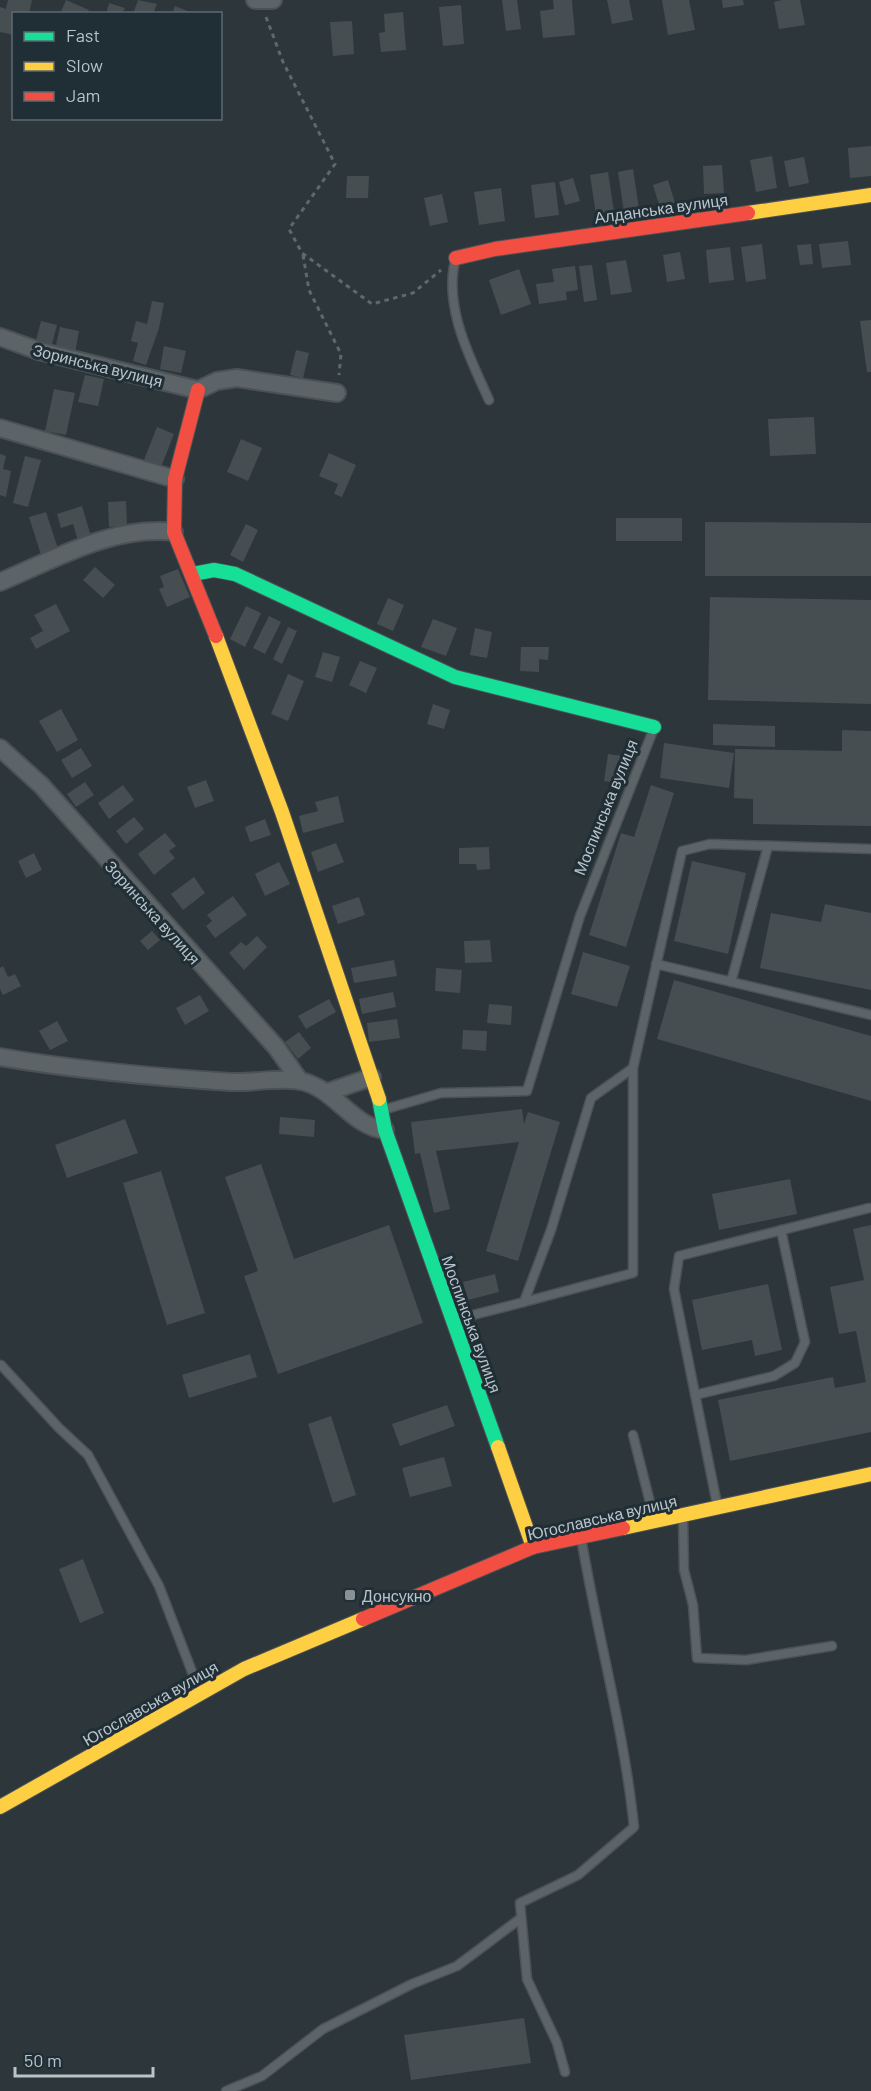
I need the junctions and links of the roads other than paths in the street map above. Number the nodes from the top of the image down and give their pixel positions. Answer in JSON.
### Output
{"nodes":[{"id":1,"x":871,"y":195,"type":"edge"},
{"id":2,"x":456,"y":258,"type":"joint"},
{"id":3,"x":0,"y":337,"type":"edge"},
{"id":4,"x":198,"y":390,"type":"junction"},
{"id":5,"x":337,"y":393,"type":"road end"},
{"id":6,"x":489,"y":400,"type":"dead end"},
{"id":7,"x":0,"y":428,"type":"edge"},
{"id":8,"x":175,"y":479,"type":"junction"},
{"id":9,"x":174,"y":532,"type":"junction"},
{"id":10,"x":193,"y":574,"type":"junction"},
{"id":11,"x":0,"y":582,"type":"edge"},
{"id":12,"x":654,"y":728,"type":"joint"},
{"id":13,"x":0,"y":748,"type":"edge"},
{"id":14,"x":768,"y":846,"type":"junction"},
{"id":15,"x":871,"y":849,"type":"edge"},
{"id":16,"x":656,"y":964,"type":"junction"},
{"id":17,"x":731,"y":982,"type":"junction"},
{"id":18,"x":871,"y":1015,"type":"edge"},
{"id":19,"x":0,"y":1057,"type":"edge"},
{"id":20,"x":633,"y":1068,"type":"junction"},
{"id":21,"x":372,"y":1077,"type":"junction"},
{"id":22,"x":300,"y":1081,"type":"junction"},
{"id":23,"x":328,"y":1092,"type":"junction"},
{"id":24,"x":383,"y":1110,"type":"junction"},
{"id":25,"x":385,"y":1130,"type":"junction"},
{"id":26,"x":869,"y":1208,"type":"dead end"},
{"id":27,"x":780,"y":1230,"type":"junction"},
{"id":28,"x":524,"y":1302,"type":"junction"},
{"id":29,"x":453,"y":1320,"type":"junction"},
{"id":30,"x":1,"y":1365,"type":"edge"},
{"id":31,"x":695,"y":1395,"type":"junction"},
{"id":32,"x":633,"y":1435,"type":"dead end"},
{"id":33,"x":871,"y":1474,"type":"edge"},
{"id":34,"x":717,"y":1507,"type":"junction"},
{"id":35,"x":683,"y":1515,"type":"junction"},
{"id":36,"x":655,"y":1521,"type":"junction"},
{"id":37,"x":581,"y":1537,"type":"junction"},
{"id":38,"x":533,"y":1548,"type":"junction"},
{"id":39,"x":832,"y":1646,"type":"dead end"},
{"id":40,"x":200,"y":1694,"type":"junction"},
{"id":41,"x":0,"y":1807,"type":"edge"},
{"id":42,"x":521,"y":1918,"type":"junction"},
{"id":43,"x":565,"y":2072,"type":"dead end"},
{"id":44,"x":226,"y":2091,"type":"edge"}],
"edges":[{"from":1,"to":2,"type":"street","name":"Алданська вулиця"},
{"from":2,"to":6,"type":"lane"},
{"from":3,"to":4,"type":"street","name":"Зоринська вулиця"},
{"from":4,"to":5,"type":"street"},
{"from":4,"to":8,"type":"street","name":"Моспинська вулиця"},
{"from":7,"to":8,"type":"street"},
{"from":8,"to":9,"type":"street","name":"Моспинська вулиця"},
{"from":9,"to":10,"type":"street","name":"Моспинська вулиця"},
{"from":9,"to":11,"type":"street"},
{"from":10,"to":12,"type":"street","name":"Моспинська вулиця"},
{"from":10,"to":21,"type":"street","name":"Моспинська вулиця"},
{"from":12,"to":24,"type":"lane","name":"Моспинська вулиця"},
{"from":13,"to":22,"type":"street","name":"Зоринська вулиця"},
{"from":14,"to":15,"type":"lane"},
{"from":14,"to":16,"type":"lane"},
{"from":14,"to":17,"type":"lane"},
{"from":16,"to":17,"type":"lane"},
{"from":16,"to":20,"type":"lane"},
{"from":17,"to":18,"type":"lane"},
{"from":19,"to":22,"type":"street"},
{"from":20,"to":28,"type":"lane"},
{"from":20,"to":28,"type":"lane"},
{"from":21,"to":23,"type":"street"},
{"from":21,"to":24,"type":"street","name":"Моспинська вулиця"},
{"from":22,"to":23,"type":"street"},
{"from":23,"to":25,"type":"street"},
{"from":24,"to":25,"type":"street","name":"Моспинська вулиця"},
{"from":25,"to":29,"type":"street","name":"Моспинська вулиця"},
{"from":26,"to":27,"type":"lane"},
{"from":27,"to":31,"type":"lane"},
{"from":27,"to":31,"type":"lane"},
{"from":28,"to":29,"type":"lane"},
{"from":29,"to":38,"type":"street","name":"Моспинська вулиця"},
{"from":30,"to":40,"type":"lane"},
{"from":31,"to":34,"type":"lane"},
{"from":32,"to":36,"type":"lane"},
{"from":33,"to":34,"type":"street","name":"Югославська вулиця"},
{"from":34,"to":35,"type":"street","name":"Югославська вулиця"},
{"from":35,"to":36,"type":"street","name":"Югославська вулиця"},
{"from":35,"to":39,"type":"lane"},
{"from":36,"to":37,"type":"street","name":"Югославська вулиця"},
{"from":37,"to":38,"type":"street","name":"Югославська вулиця"},
{"from":37,"to":42,"type":"lane"},
{"from":38,"to":40,"type":"street","name":"Югославська вулиця"},
{"from":40,"to":41,"type":"street","name":"Югославська вулиця"},
{"from":42,"to":43,"type":"lane"},
{"from":42,"to":44,"type":"lane"}]}
